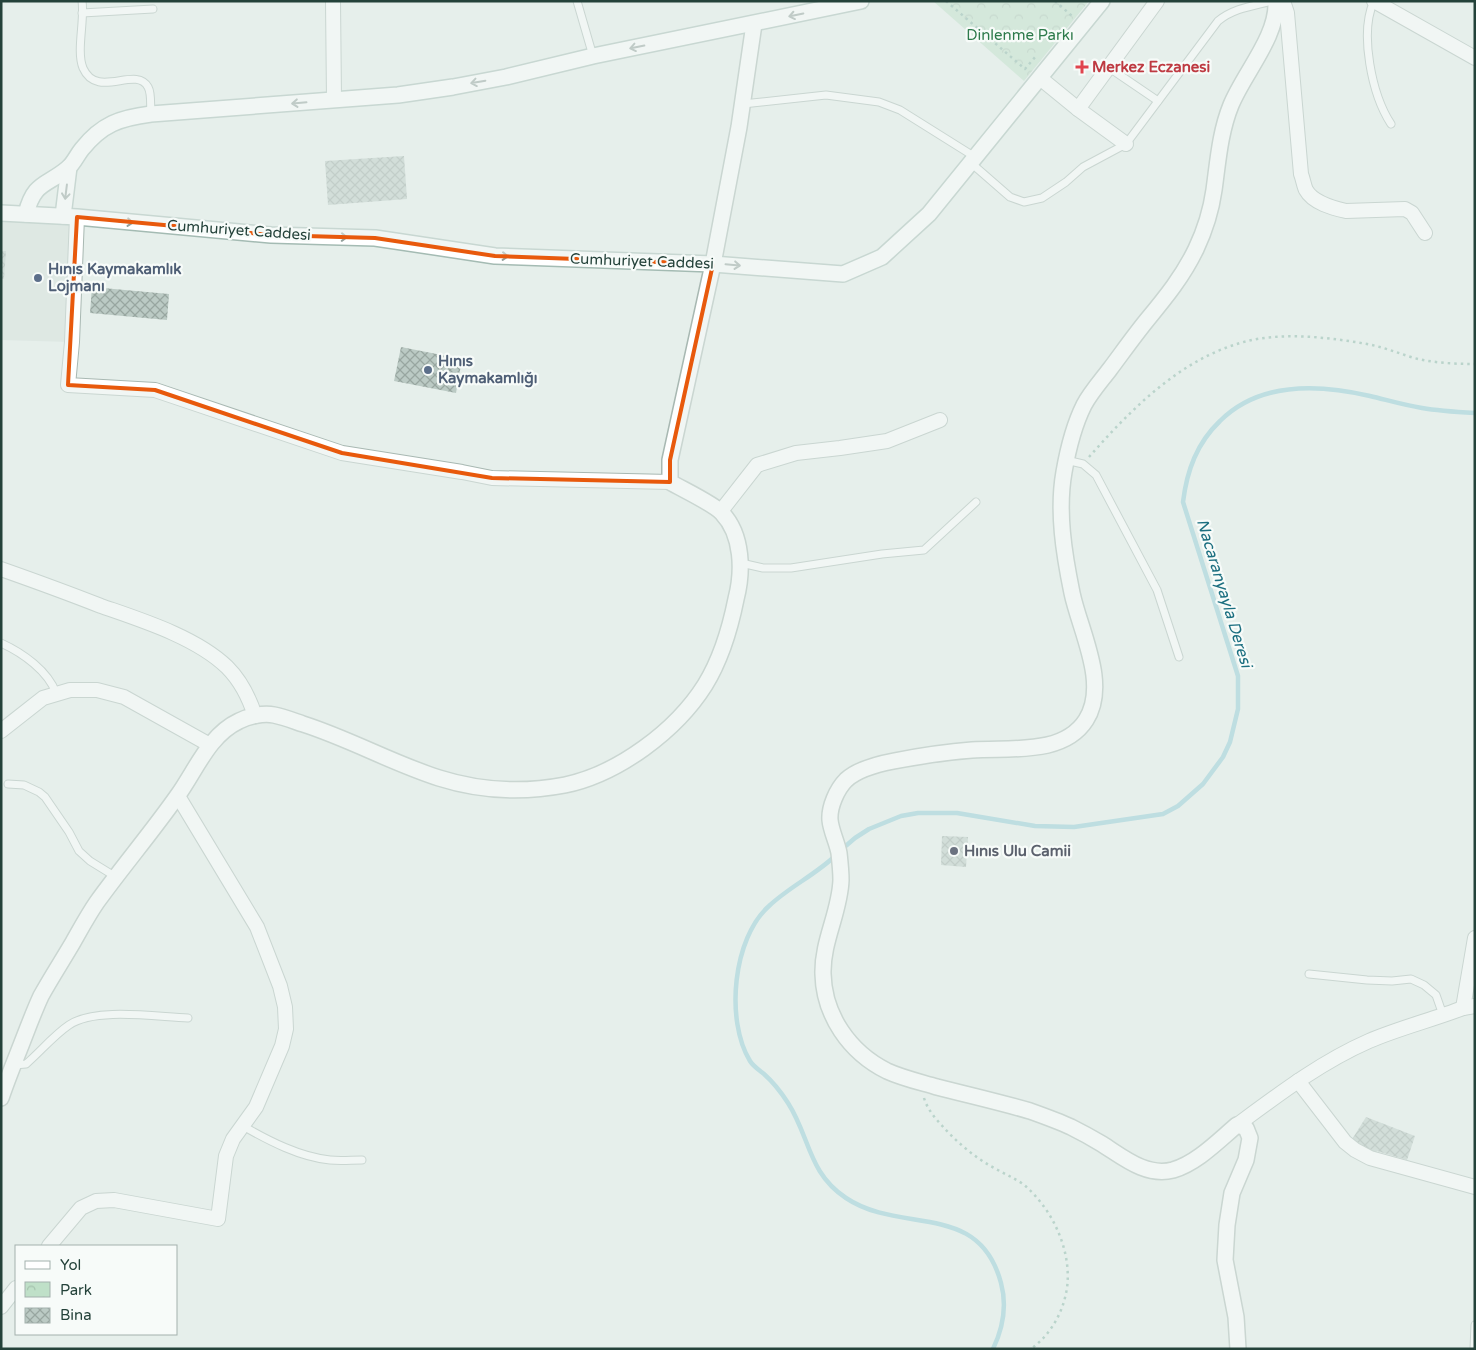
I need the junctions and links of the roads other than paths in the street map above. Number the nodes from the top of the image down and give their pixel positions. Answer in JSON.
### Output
{"nodes":[{"id":1,"x":82,"y":1,"type":"edge"},
{"id":2,"x":333,"y":1,"type":"edge"},
{"id":3,"x":577,"y":1,"type":"edge"},
{"id":4,"x":861,"y":1,"type":"edge"},
{"id":5,"x":1102,"y":1,"type":"edge"},
{"id":6,"x":1157,"y":1,"type":"edge"},
{"id":7,"x":1274,"y":1,"type":"edge"},
{"id":8,"x":1280,"y":1,"type":"edge"},
{"id":9,"x":1374,"y":1,"type":"edge"},
{"id":10,"x":153,"y":9,"type":"dead end"},
{"id":11,"x":82,"y":13,"type":"junction"},
{"id":12,"x":754,"y":24,"type":"junction"},
{"id":13,"x":593,"y":56,"type":"junction"},
{"id":14,"x":1475,"y":58,"type":"edge"},
{"id":15,"x":1108,"y":67,"type":"junction"},
{"id":16,"x":1040,"y":78,"type":"junction"},
{"id":17,"x":334,"y":100,"type":"junction"},
{"id":18,"x":1158,"y":101,"type":"junction"},
{"id":19,"x":743,"y":104,"type":"junction"},
{"id":20,"x":1078,"y":109,"type":"junction"},
{"id":21,"x":151,"y":114,"type":"junction"},
{"id":22,"x":1391,"y":124,"type":"dead end"},
{"id":23,"x":1126,"y":144,"type":"junction"},
{"id":24,"x":973,"y":160,"type":"junction"},
{"id":25,"x":69,"y":167,"type":"junction"},
{"id":26,"x":1,"y":213,"type":"edge"},
{"id":27,"x":26,"y":214,"type":"junction"},
{"id":28,"x":70,"y":217,"type":"junction"},
{"id":29,"x":1425,"y":233,"type":"dead end"},
{"id":30,"x":713,"y":264,"type":"junction"},
{"id":31,"x":940,"y":420,"type":"dead end"},
{"id":32,"x":1066,"y":460,"type":"junction"},
{"id":33,"x":670,"y":482,"type":"junction"},
{"id":34,"x":976,"y":502,"type":"dead end"},
{"id":35,"x":721,"y":511,"type":"junction"},
{"id":36,"x":740,"y":562,"type":"junction"},
{"id":37,"x":1,"y":569,"type":"edge"},
{"id":38,"x":1,"y":643,"type":"edge"},
{"id":39,"x":1179,"y":658,"type":"dead end"},
{"id":40,"x":56,"y":693,"type":"junction"},
{"id":41,"x":256,"y":716,"type":"junction"},
{"id":42,"x":1,"y":731,"type":"edge"},
{"id":43,"x":210,"y":745,"type":"junction"},
{"id":44,"x":8,"y":784,"type":"dead end"},
{"id":45,"x":178,"y":796,"type":"junction"},
{"id":46,"x":116,"y":877,"type":"junction"},
{"id":47,"x":1475,"y":938,"type":"edge"},
{"id":48,"x":1309,"y":974,"type":"dead end"},
{"id":49,"x":1469,"y":1007,"type":"edge"},
{"id":50,"x":1443,"y":1016,"type":"junction"},
{"id":51,"x":188,"y":1018,"type":"dead end"},
{"id":52,"x":14,"y":1065,"type":"junction"},
{"id":53,"x":1298,"y":1081,"type":"junction"},
{"id":54,"x":1,"y":1098,"type":"edge"},
{"id":55,"x":1237,"y":1125,"type":"junction"},
{"id":56,"x":243,"y":1126,"type":"junction"},
{"id":57,"x":362,"y":1160,"type":"dead end"},
{"id":58,"x":1475,"y":1187,"type":"edge"},
{"id":59,"x":50,"y":1245,"type":"edge"},
{"id":60,"x":15,"y":1289,"type":"edge"},
{"id":61,"x":1,"y":1307,"type":"edge"},
{"id":62,"x":1475,"y":1324,"type":"edge"},
{"id":63,"x":1238,"y":1349,"type":"edge"},
{"id":64,"x":1474,"y":1349,"type":"edge"}],
"edges":[{"from":1,"to":11,"type":"lane"},
{"from":2,"to":17,"type":"street"},
{"from":3,"to":13,"type":"lane"},
{"from":4,"to":12,"type":"street","one_way":true},
{"from":5,"to":16,"type":"street","name":"Cumhuriyet Caddesi"},
{"from":6,"to":15,"type":"street"},
{"from":7,"to":18,"type":"lane"},
{"from":7,"to":32,"type":"street"},
{"from":8,"to":29,"type":"street"},
{"from":9,"to":14,"type":"street"},
{"from":9,"to":22,"type":"lane"},
{"from":10,"to":11,"type":"lane"},
{"from":11,"to":21,"type":"lane"},
{"from":12,"to":13,"type":"street","one_way":true},
{"from":12,"to":19,"type":"street"},
{"from":13,"to":17,"type":"street","one_way":true},
{"from":15,"to":18,"type":"lane"},
{"from":15,"to":20,"type":"street"},
{"from":16,"to":20,"type":"street"},
{"from":16,"to":24,"type":"street","name":"Cumhuriyet Caddesi"},
{"from":17,"to":21,"type":"street","one_way":true},
{"from":18,"to":23,"type":"lane"},
{"from":19,"to":24,"type":"lane"},
{"from":19,"to":30,"type":"street"},
{"from":20,"to":23,"type":"street"},
{"from":21,"to":25,"type":"street"},
{"from":23,"to":24,"type":"lane"},
{"from":30,"to":24,"type":"street","name":"Cumhuriyet Caddesi","one_way":true},
{"from":25,"to":27,"type":"street"},
{"from":25,"to":28,"type":"street","one_way":true},
{"from":26,"to":27,"type":"street","name":"Cumhuriyet Caddesi"},
{"from":27,"to":28,"type":"street","name":"Cumhuriyet Caddesi"},
{"from":28,"to":30,"type":"street","name":"Cumhuriyet Caddesi","one_way":true},
{"from":28,"to":33,"type":"street"},
{"from":30,"to":33,"type":"street"},
{"from":31,"to":35,"type":"street"},
{"from":32,"to":39,"type":"lane"},
{"from":32,"to":55,"type":"street"},
{"from":33,"to":35,"type":"street"},
{"from":34,"to":36,"type":"lane"},
{"from":35,"to":36,"type":"street"},
{"from":36,"to":41,"type":"street"},
{"from":37,"to":41,"type":"street"},
{"from":38,"to":40,"type":"lane"},
{"from":40,"to":42,"type":"street"},
{"from":40,"to":43,"type":"street"},
{"from":41,"to":43,"type":"street"},
{"from":43,"to":45,"type":"street"},
{"from":44,"to":46,"type":"lane"},
{"from":45,"to":46,"type":"street"},
{"from":45,"to":56,"type":"street"},
{"from":46,"to":52,"type":"street"},
{"from":47,"to":49,"type":"street"},
{"from":48,"to":50,"type":"lane"},
{"from":49,"to":50,"type":"street"},
{"from":50,"to":53,"type":"street"},
{"from":51,"to":52,"type":"lane"},
{"from":52,"to":54,"type":"street"},
{"from":53,"to":55,"type":"street"},
{"from":53,"to":58,"type":"street"},
{"from":55,"to":63,"type":"street"},
{"from":56,"to":57,"type":"lane"},
{"from":56,"to":59,"type":"street"},
{"from":60,"to":61,"type":"street"},
{"from":62,"to":64,"type":"lane"}]}
